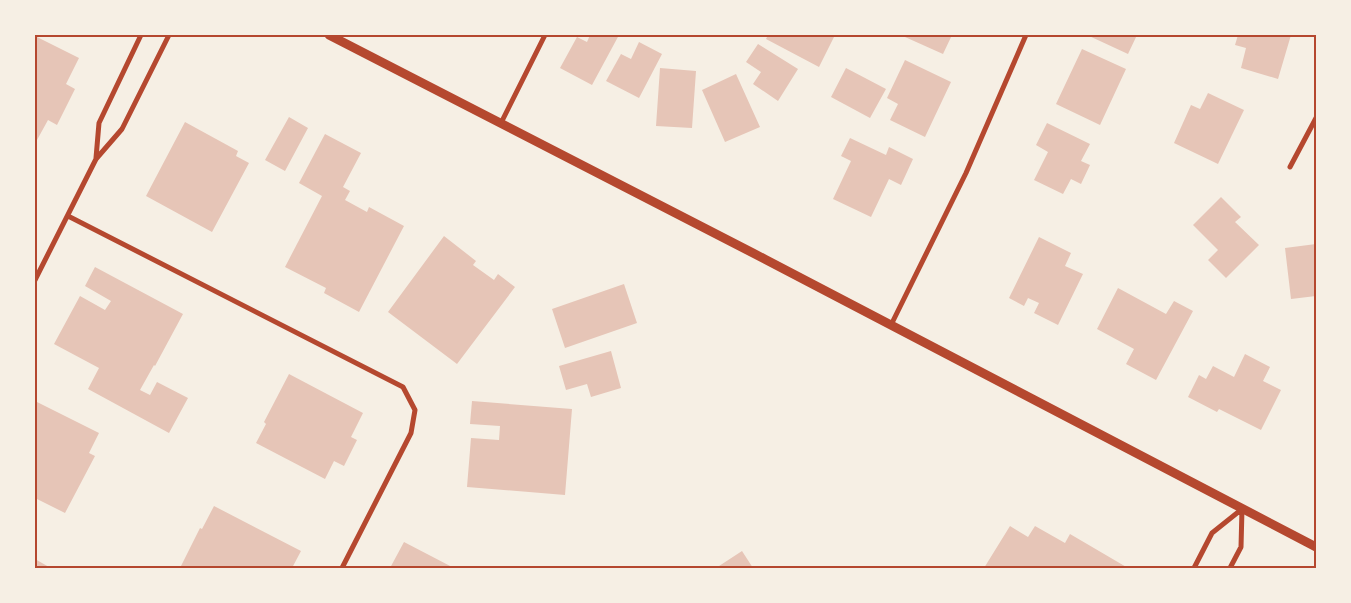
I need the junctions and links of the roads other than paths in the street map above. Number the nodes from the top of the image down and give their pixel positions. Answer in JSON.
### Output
{"nodes":[{"id":1,"x":141,"y":35,"type":"edge"},
{"id":2,"x":169,"y":35,"type":"edge"},
{"id":3,"x":329,"y":35,"type":"edge"},
{"id":4,"x":545,"y":35,"type":"edge"},
{"id":5,"x":1026,"y":35,"type":"edge"},
{"id":6,"x":1316,"y":118,"type":"edge"},
{"id":7,"x":501,"y":123,"type":"junction"},
{"id":8,"x":96,"y":159,"type":"junction"},
{"id":9,"x":1290,"y":167,"type":"dead end"},
{"id":10,"x":68,"y":216,"type":"junction"},
{"id":11,"x":35,"y":280,"type":"edge"},
{"id":12,"x":891,"y":325,"type":"junction"},
{"id":13,"x":1242,"y":509,"type":"junction"},
{"id":14,"x":1316,"y":547,"type":"edge"},
{"id":15,"x":342,"y":568,"type":"edge"},
{"id":16,"x":1194,"y":568,"type":"edge"},
{"id":17,"x":1230,"y":568,"type":"edge"}],
"edges":[{"from":1,"to":8,"type":"street"},
{"from":2,"to":8,"type":"street"},
{"from":3,"to":7,"type":"street"},
{"from":4,"to":7,"type":"street"},
{"from":5,"to":12,"type":"street"},
{"from":6,"to":9,"type":"street"},
{"from":7,"to":12,"type":"street"},
{"from":8,"to":10,"type":"street"},
{"from":10,"to":11,"type":"street"},
{"from":10,"to":15,"type":"street"},
{"from":12,"to":13,"type":"street"},
{"from":13,"to":14,"type":"street"},
{"from":13,"to":16,"type":"street"},
{"from":13,"to":17,"type":"street"}]}
